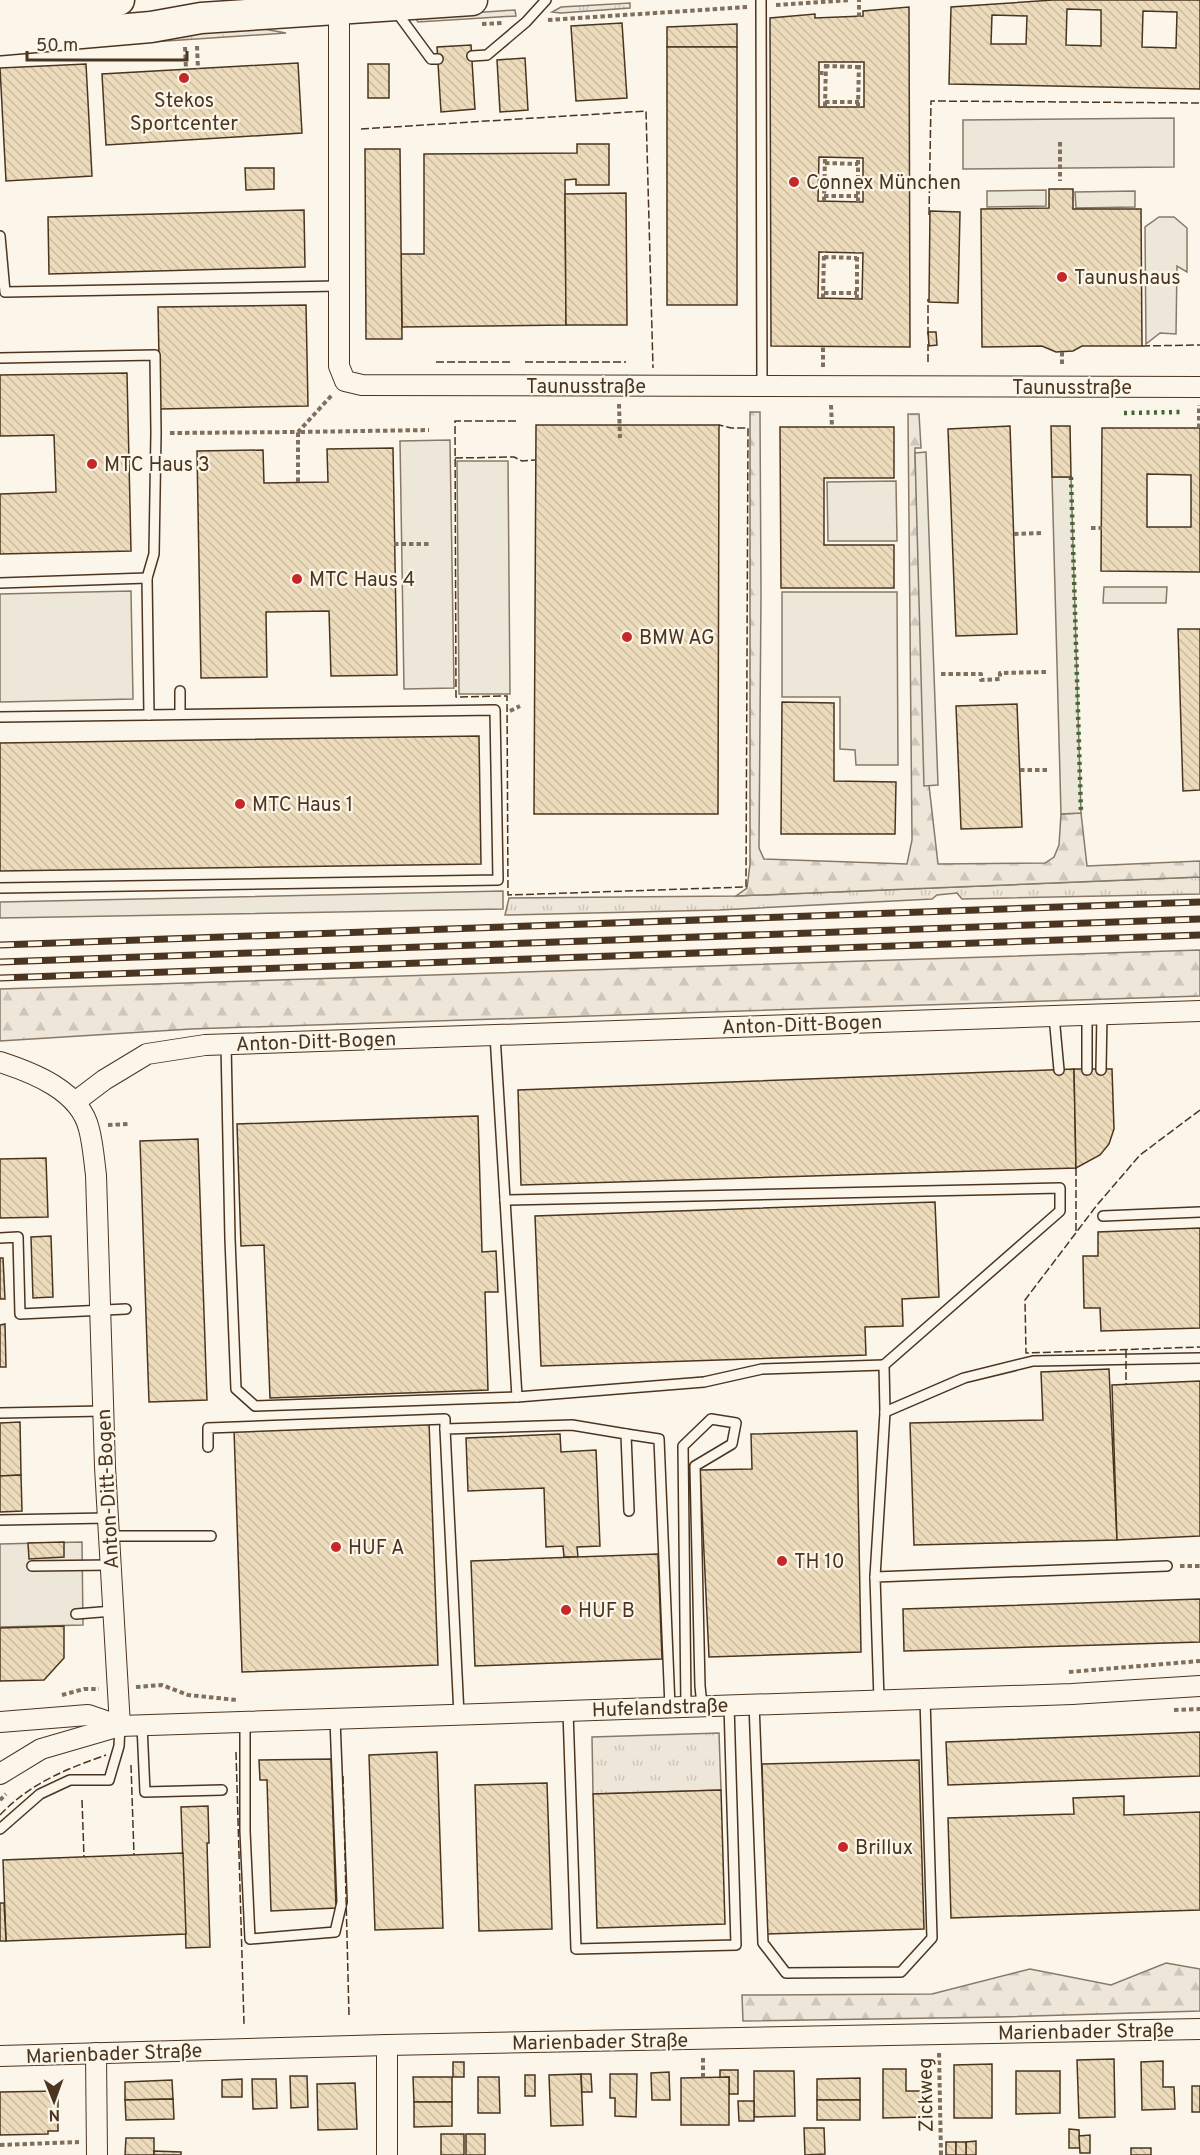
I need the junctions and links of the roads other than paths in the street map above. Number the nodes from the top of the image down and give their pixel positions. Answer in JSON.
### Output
{"nodes":[{"id":1,"x":119,"y":0,"type":"edge"},
{"id":2,"x":472,"y":0,"type":"edge"},
{"id":3,"x":546,"y":0,"type":"edge"},
{"id":4,"x":761,"y":0,"type":"edge"},
{"id":5,"x":392,"y":6,"type":"junction"},
{"id":6,"x":339,"y":9,"type":"junction"},
{"id":7,"x":0,"y":14,"type":"edge"},
{"id":8,"x":0,"y":20,"type":"edge"},
{"id":9,"x":199,"y":32,"type":"junction"},
{"id":10,"x":0,"y":40,"type":"edge"},
{"id":11,"x":472,"y":56,"type":"dead end"},
{"id":12,"x":438,"y":59,"type":"dead end"},
{"id":13,"x":0,"y":236,"type":"edge"},
{"id":14,"x":339,"y":286,"type":"junction"},
{"id":15,"x":0,"y":358,"type":"edge"},
{"id":16,"x":762,"y":386,"type":"junction"},
{"id":17,"x":1200,"y":387,"type":"edge"},
{"id":18,"x":147,"y":578,"type":"junction"},
{"id":19,"x":0,"y":583,"type":"edge"},
{"id":20,"x":180,"y":691,"type":"dead end"},
{"id":21,"x":180,"y":714,"type":"junction"},
{"id":22,"x":149,"y":715,"type":"junction"},
{"id":23,"x":0,"y":717,"type":"edge"},
{"id":24,"x":0,"y":888,"type":"edge"},
{"id":25,"x":1200,"y":1011,"type":"edge"},
{"id":26,"x":1095,"y":1014,"type":"junction"},
{"id":27,"x":1054,"y":1016,"type":"junction"},
{"id":28,"x":495,"y":1035,"type":"junction"},
{"id":29,"x":226,"y":1044,"type":"junction"},
{"id":30,"x":0,"y":1062,"type":"edge"},
{"id":31,"x":1059,"y":1070,"type":"dead end"},
{"id":32,"x":1088,"y":1070,"type":"dead end"},
{"id":33,"x":1101,"y":1070,"type":"dead end"},
{"id":34,"x":75,"y":1102,"type":"junction"},
{"id":35,"x":505,"y":1200,"type":"junction"},
{"id":36,"x":1200,"y":1212,"type":"edge"},
{"id":37,"x":1103,"y":1216,"type":"dead end"},
{"id":38,"x":0,"y":1238,"type":"edge"},
{"id":39,"x":126,"y":1309,"type":"dead end"},
{"id":40,"x":100,"y":1311,"type":"junction"},
{"id":41,"x":1200,"y":1358,"type":"edge"},
{"id":42,"x":884,"y":1365,"type":"junction"},
{"id":43,"x":517,"y":1397,"type":"junction"},
{"id":44,"x":103,"y":1411,"type":"junction"},
{"id":45,"x":885,"y":1412,"type":"junction"},
{"id":46,"x":0,"y":1413,"type":"edge"},
{"id":47,"x":445,"y":1429,"type":"junction"},
{"id":48,"x":626,"y":1434,"type":"junction"},
{"id":49,"x":208,"y":1447,"type":"dead end"},
{"id":50,"x":629,"y":1511,"type":"dead end"},
{"id":51,"x":0,"y":1520,"type":"edge"},
{"id":52,"x":108,"y":1527,"type":"junction"},
{"id":53,"x":210,"y":1536,"type":"dead end"},
{"id":54,"x":111,"y":1565,"type":"junction"},
{"id":55,"x":33,"y":1566,"type":"dead end"},
{"id":56,"x":1167,"y":1566,"type":"dead end"},
{"id":57,"x":875,"y":1577,"type":"junction"},
{"id":58,"x":113,"y":1611,"type":"junction"},
{"id":59,"x":76,"y":1614,"type":"dead end"},
{"id":60,"x":1200,"y":1686,"type":"edge"},
{"id":61,"x":925,"y":1698,"type":"junction"},
{"id":62,"x":879,"y":1700,"type":"junction"},
{"id":63,"x":754,"y":1703,"type":"junction"},
{"id":64,"x":729,"y":1704,"type":"junction"},
{"id":65,"x":686,"y":1706,"type":"junction"},
{"id":66,"x":568,"y":1711,"type":"junction"},
{"id":67,"x":459,"y":1715,"type":"junction"},
{"id":68,"x":335,"y":1719,"type":"junction"},
{"id":69,"x":245,"y":1721,"type":"junction"},
{"id":70,"x":0,"y":1722,"type":"edge"},
{"id":71,"x":142,"y":1725,"type":"junction"},
{"id":72,"x":120,"y":1726,"type":"junction"},
{"id":73,"x":0,"y":1774,"type":"edge"},
{"id":74,"x":222,"y":1790,"type":"dead end"},
{"id":75,"x":0,"y":1829,"type":"edge"},
{"id":76,"x":1200,"y":2029,"type":"edge"},
{"id":77,"x":387,"y":2046,"type":"junction"},
{"id":78,"x":96,"y":2054,"type":"junction"},
{"id":79,"x":0,"y":2056,"type":"edge"},
{"id":80,"x":97,"y":2148,"type":"edge"},
{"id":81,"x":387,"y":2155,"type":"edge"}],
"edges":[{"from":1,"to":7,"type":"main road"},
{"from":2,"to":5,"type":"main road"},
{"from":3,"to":11,"type":"lane"},
{"from":4,"to":16,"type":"lane"},
{"from":5,"to":6,"type":"main road"},
{"from":5,"to":12,"type":"lane"},
{"from":6,"to":9,"type":"main road"},
{"from":6,"to":14,"type":"street"},
{"from":8,"to":9,"type":"main road"},
{"from":9,"to":10,"type":"main road"},
{"from":13,"to":14,"type":"lane"},
{"from":14,"to":16,"type":"street","name":"Taunusstraße"},
{"from":15,"to":18,"type":"lane"},
{"from":16,"to":17,"type":"street","name":"Taunusstraße"},
{"from":18,"to":19,"type":"lane"},
{"from":18,"to":22,"type":"lane"},
{"from":20,"to":21,"type":"lane"},
{"from":21,"to":22,"type":"lane"},
{"from":21,"to":24,"type":"lane"},
{"from":22,"to":23,"type":"lane"},
{"from":25,"to":26,"type":"street","name":"Anton-Ditt-Bogen"},
{"from":26,"to":27,"type":"street","name":"Anton-Ditt-Bogen"},
{"from":26,"to":32,"type":"lane"},
{"from":26,"to":33,"type":"lane"},
{"from":27,"to":28,"type":"street","name":"Anton-Ditt-Bogen"},
{"from":27,"to":31,"type":"lane"},
{"from":28,"to":29,"type":"street","name":"Anton-Ditt-Bogen"},
{"from":28,"to":35,"type":"lane"},
{"from":29,"to":34,"type":"street","name":"Anton-Ditt-Bogen"},
{"from":29,"to":43,"type":"lane"},
{"from":30,"to":34,"type":"street"},
{"from":34,"to":40,"type":"street","name":"Anton-Ditt-Bogen"},
{"from":35,"to":42,"type":"lane"},
{"from":35,"to":43,"type":"lane"},
{"from":36,"to":37,"type":"lane"},
{"from":38,"to":40,"type":"lane"},
{"from":39,"to":40,"type":"lane"},
{"from":40,"to":44,"type":"street","name":"Anton-Ditt-Bogen"},
{"from":41,"to":45,"type":"lane"},
{"from":42,"to":43,"type":"lane"},
{"from":42,"to":45,"type":"lane"},
{"from":44,"to":46,"type":"lane"},
{"from":44,"to":52,"type":"street","name":"Anton-Ditt-Bogen"},
{"from":45,"to":57,"type":"lane"},
{"from":47,"to":48,"type":"lane"},
{"from":47,"to":49,"type":"lane"},
{"from":47,"to":67,"type":"lane"},
{"from":48,"to":50,"type":"lane"},
{"from":48,"to":65,"type":"lane"},
{"from":51,"to":52,"type":"lane"},
{"from":52,"to":53,"type":"lane"},
{"from":52,"to":54,"type":"street","name":"Anton-Ditt-Bogen"},
{"from":54,"to":55,"type":"lane"},
{"from":54,"to":58,"type":"street","name":"Anton-Ditt-Bogen"},
{"from":56,"to":57,"type":"lane"},
{"from":57,"to":62,"type":"lane"},
{"from":58,"to":59,"type":"lane"},
{"from":58,"to":72,"type":"street","name":"Anton-Ditt-Bogen"},
{"from":60,"to":61,"type":"street","name":"Hufelandstraße"},
{"from":61,"to":62,"type":"street","name":"Hufelandstraße"},
{"from":61,"to":63,"type":"lane"},
{"from":62,"to":63,"type":"street","name":"Hufelandstraße"},
{"from":63,"to":64,"type":"street","name":"Hufelandstraße"},
{"from":64,"to":65,"type":"street","name":"Hufelandstraße"},
{"from":64,"to":66,"type":"lane"},
{"from":65,"to":65,"type":"lane"},
{"from":65,"to":66,"type":"street","name":"Hufelandstraße"},
{"from":66,"to":67,"type":"street","name":"Hufelandstraße"},
{"from":67,"to":68,"type":"street","name":"Hufelandstraße"},
{"from":68,"to":69,"type":"street","name":"Hufelandstraße"},
{"from":68,"to":69,"type":"lane"},
{"from":69,"to":71,"type":"street","name":"Hufelandstraße"},
{"from":70,"to":72,"type":"street","name":"Hufelandstraße"},
{"from":71,"to":72,"type":"street","name":"Hufelandstraße"},
{"from":71,"to":74,"type":"lane"},
{"from":72,"to":73,"type":"street","name":"Hufelandstraße"},
{"from":72,"to":75,"type":"lane"},
{"from":76,"to":77,"type":"street","name":"Marienbader Straße"},
{"from":77,"to":78,"type":"street","name":"Marienbader Straße"},
{"from":77,"to":81,"type":"street"},
{"from":78,"to":79,"type":"street","name":"Marienbader Straße"},
{"from":78,"to":80,"type":"street"}]}
